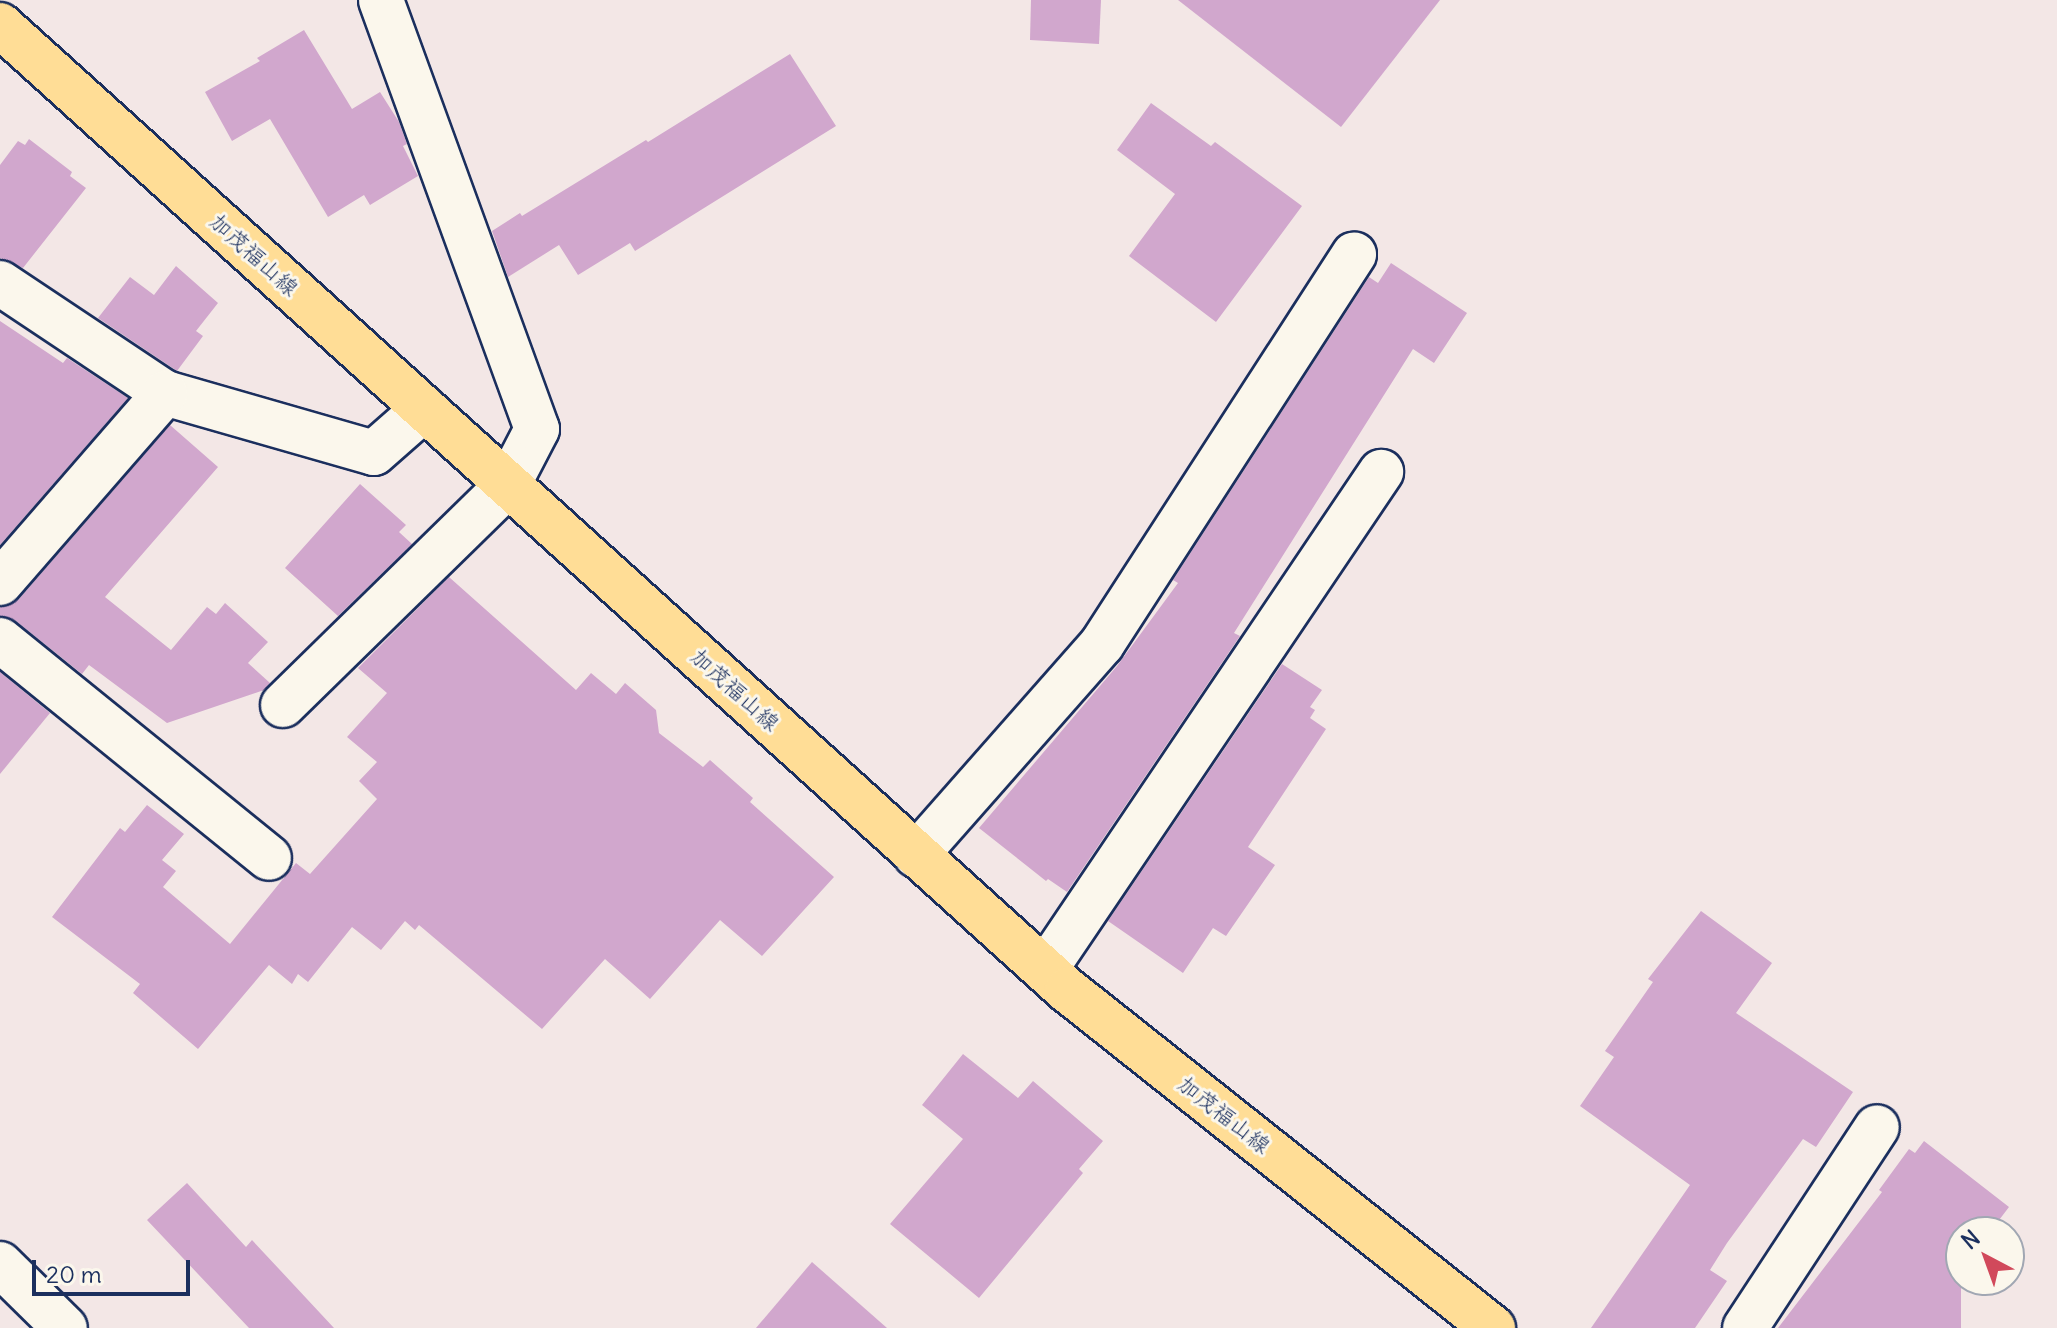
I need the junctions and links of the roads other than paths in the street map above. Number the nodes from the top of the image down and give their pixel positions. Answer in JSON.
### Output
{"nodes":[{"id":1,"x":381,"y":0,"type":"edge"},
{"id":2,"x":0,"y":25,"type":"edge"},
{"id":3,"x":1354,"y":254,"type":"dead end"},
{"id":4,"x":0,"y":283,"type":"edge"},
{"id":5,"x":165,"y":393,"type":"junction"},
{"id":6,"x":424,"y":409,"type":"junction"},
{"id":7,"x":1381,"y":472,"type":"dead end"},
{"id":8,"x":508,"y":485,"type":"junction"},
{"id":9,"x":0,"y":583,"type":"edge"},
{"id":10,"x":0,"y":640,"type":"edge"},
{"id":11,"x":283,"y":705,"type":"dead end"},
{"id":12,"x":916,"y":855,"type":"junction"},
{"id":13,"x":269,"y":858,"type":"dead end"},
{"id":14,"x":1045,"y":970,"type":"junction"},
{"id":15,"x":1877,"y":1127,"type":"dead end"},
{"id":16,"x":0,"y":1264,"type":"edge"},
{"id":17,"x":65,"y":1328,"type":"edge"},
{"id":18,"x":1493,"y":1328,"type":"edge"},
{"id":19,"x":1745,"y":1328,"type":"edge"}],
"edges":[{"from":1,"to":8,"type":"street"},
{"from":2,"to":6,"type":"main road","name":"加茂福山線"},
{"from":3,"to":12,"type":"street"},
{"from":4,"to":5,"type":"street"},
{"from":5,"to":6,"type":"street"},
{"from":5,"to":9,"type":"street"},
{"from":6,"to":8,"type":"main road","name":"加茂福山線"},
{"from":7,"to":14,"type":"street"},
{"from":8,"to":11,"type":"street"},
{"from":8,"to":12,"type":"main road","name":"加茂福山線"},
{"from":10,"to":13,"type":"street"},
{"from":12,"to":14,"type":"main road","name":"加茂福山線"},
{"from":14,"to":18,"type":"main road","name":"加茂福山線"},
{"from":15,"to":19,"type":"street"},
{"from":16,"to":17,"type":"street"}]}
